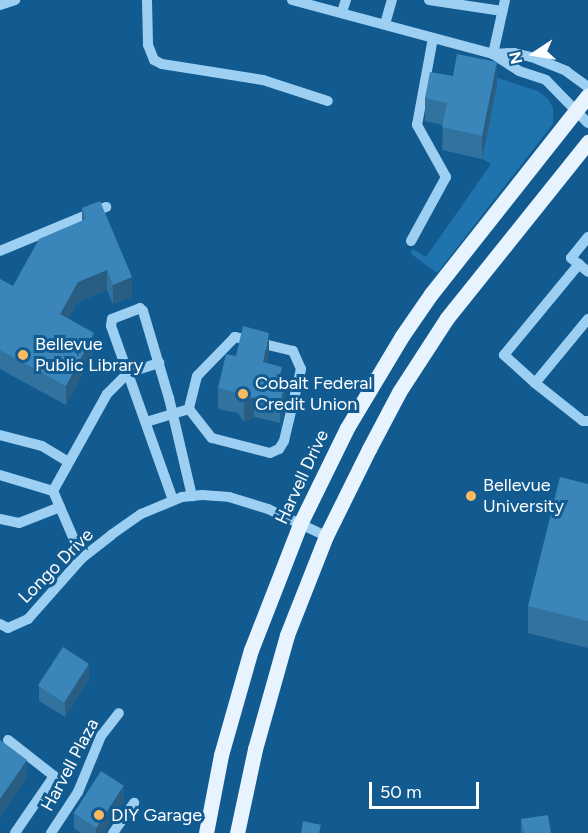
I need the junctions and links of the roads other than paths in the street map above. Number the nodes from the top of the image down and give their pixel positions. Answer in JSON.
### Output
{"nodes":[{"id":1,"x":15,"y":0,"type":"edge"},
{"id":2,"x":147,"y":0,"type":"edge"},
{"id":3,"x":292,"y":0,"type":"edge"},
{"id":4,"x":346,"y":0,"type":"edge"},
{"id":5,"x":392,"y":0,"type":"edge"},
{"id":6,"x":429,"y":0,"type":"edge"},
{"id":7,"x":0,"y":4,"type":"edge"},
{"id":8,"x":504,"y":6,"type":"edge"},
{"id":9,"x":342,"y":12,"type":"junction"},
{"id":10,"x":385,"y":24,"type":"junction"},
{"id":11,"x":434,"y":38,"type":"junction"},
{"id":12,"x":493,"y":54,"type":"junction"},
{"id":13,"x":588,"y":87,"type":"edge"},
{"id":14,"x":588,"y":95,"type":"edge"},
{"id":15,"x":328,"y":101,"type":"dead end"},
{"id":16,"x":576,"y":112,"type":"junction"},
{"id":17,"x":588,"y":123,"type":"edge"},
{"id":18,"x":588,"y":142,"type":"edge"},
{"id":19,"x":106,"y":207,"type":"dead end"},
{"id":20,"x":588,"y":237,"type":"edge"},
{"id":21,"x":411,"y":242,"type":"dead end"},
{"id":22,"x":0,"y":251,"type":"edge"},
{"id":23,"x":579,"y":264,"type":"junction"},
{"id":24,"x":588,"y":272,"type":"edge"},
{"id":25,"x":588,"y":319,"type":"edge"},
{"id":26,"x":159,"y":363,"type":"junction"},
{"id":27,"x":128,"y":374,"type":"junction"},
{"id":28,"x":535,"y":383,"type":"junction"},
{"id":29,"x":189,"y":409,"type":"junction"},
{"id":30,"x":173,"y":414,"type":"junction"},
{"id":31,"x":588,"y":421,"type":"edge"},
{"id":32,"x":146,"y":423,"type":"junction"},
{"id":33,"x":0,"y":435,"type":"edge"},
{"id":34,"x":69,"y":462,"type":"junction"},
{"id":35,"x":0,"y":475,"type":"edge"},
{"id":36,"x":53,"y":490,"type":"junction"},
{"id":37,"x":192,"y":496,"type":"junction"},
{"id":38,"x":173,"y":500,"type":"junction"},
{"id":39,"x":60,"y":507,"type":"junction"},
{"id":40,"x":0,"y":519,"type":"edge"},
{"id":41,"x":300,"y":524,"type":"junction"},
{"id":42,"x":326,"y":536,"type":"junction"},
{"id":43,"x":82,"y":558,"type":"junction"},
{"id":44,"x":4,"y":626,"type":"edge"},
{"id":45,"x":119,"y":713,"type":"dead end"},
{"id":46,"x":8,"y":740,"type":"dead end"},
{"id":47,"x":134,"y":803,"type":"dead end"},
{"id":48,"x":15,"y":833,"type":"edge"},
{"id":49,"x":51,"y":833,"type":"edge"},
{"id":50,"x":113,"y":833,"type":"edge"},
{"id":51,"x":206,"y":833,"type":"edge"},
{"id":52,"x":237,"y":833,"type":"edge"}],
"edges":[{"from":1,"to":7,"type":"street"},
{"from":2,"to":15,"type":"street"},
{"from":3,"to":9,"type":"street"},
{"from":4,"to":9,"type":"street"},
{"from":5,"to":10,"type":"street"},
{"from":6,"to":8,"type":"street"},
{"from":8,"to":12,"type":"street"},
{"from":9,"to":10,"type":"street"},
{"from":10,"to":11,"type":"street"},
{"from":11,"to":12,"type":"street"},
{"from":11,"to":21,"type":"street"},
{"from":12,"to":13,"type":"street"},
{"from":12,"to":16,"type":"street"},
{"from":14,"to":16,"type":"main road","name":"Harvell Drive"},
{"from":16,"to":17,"type":"street"},
{"from":16,"to":41,"type":"main road","name":"Harvell Drive"},
{"from":18,"to":42,"type":"main road"},
{"from":19,"to":22,"type":"street"},
{"from":20,"to":23,"type":"street"},
{"from":23,"to":24,"type":"street"},
{"from":23,"to":28,"type":"street"},
{"from":25,"to":28,"type":"street"},
{"from":26,"to":27,"type":"street"},
{"from":26,"to":27,"type":"street"},
{"from":26,"to":30,"type":"street"},
{"from":27,"to":32,"type":"street"},
{"from":27,"to":34,"type":"street"},
{"from":28,"to":31,"type":"street"},
{"from":29,"to":29,"type":"street"},
{"from":29,"to":30,"type":"street"},
{"from":30,"to":32,"type":"street"},
{"from":30,"to":37,"type":"street"},
{"from":32,"to":38,"type":"street"},
{"from":33,"to":34,"type":"street"},
{"from":34,"to":36,"type":"street"},
{"from":35,"to":36,"type":"street"},
{"from":36,"to":39,"type":"street"},
{"from":37,"to":38,"type":"street","name":"Longo Drive"},
{"from":37,"to":41,"type":"street","name":"Longo Drive"},
{"from":38,"to":43,"type":"street","name":"Longo Drive"},
{"from":39,"to":40,"type":"street"},
{"from":39,"to":43,"type":"street"},
{"from":41,"to":42,"type":"street","name":"Longo Drive"},
{"from":41,"to":51,"type":"main road","name":"Harvell Drive"},
{"from":42,"to":52,"type":"main road"},
{"from":43,"to":44,"type":"street","name":"Longo Drive"},
{"from":45,"to":49,"type":"street","name":"Harvell Plaza"},
{"from":46,"to":48,"type":"street"},
{"from":47,"to":50,"type":"street"}]}
